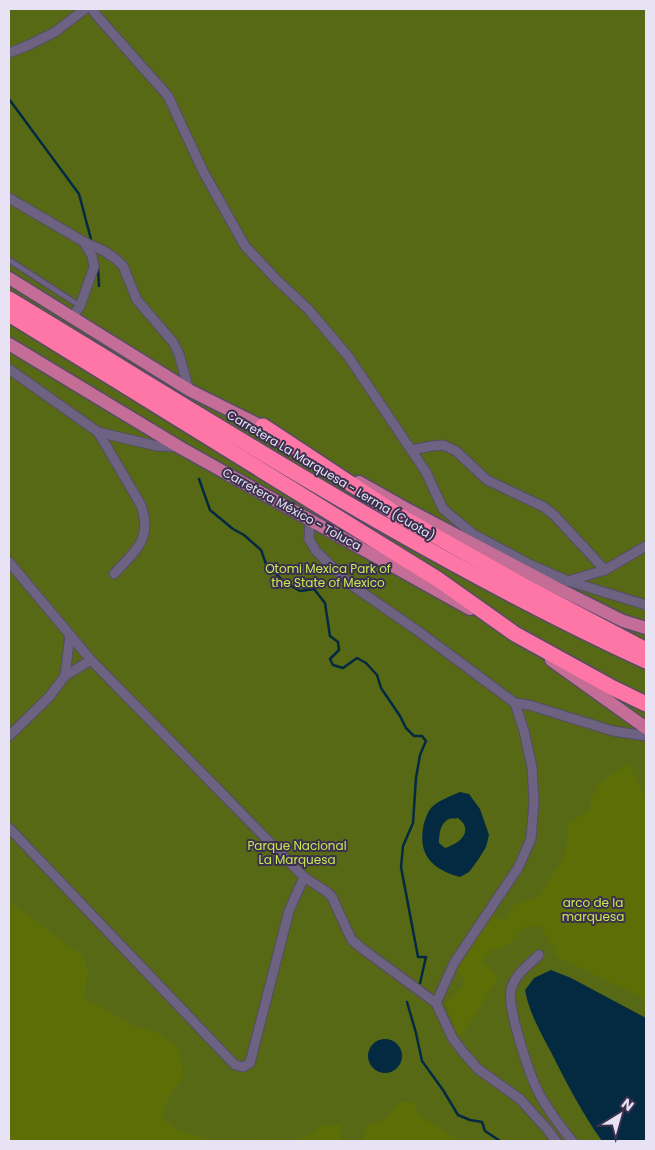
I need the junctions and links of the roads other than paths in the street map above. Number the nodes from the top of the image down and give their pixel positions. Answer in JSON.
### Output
{"nodes":[{"id":1,"x":85,"y":9,"type":"edge"},
{"id":2,"x":92,"y":9,"type":"edge"},
{"id":3,"x":9,"y":53,"type":"edge"},
{"id":4,"x":9,"y":198,"type":"edge"},
{"id":5,"x":87,"y":243,"type":"junction"},
{"id":6,"x":9,"y":260,"type":"edge"},
{"id":7,"x":9,"y":278,"type":"edge"},
{"id":8,"x":9,"y":299,"type":"edge"},
{"id":9,"x":80,"y":306,"type":"junction"},
{"id":10,"x":9,"y":314,"type":"edge"},
{"id":11,"x":72,"y":318,"type":"junction"},
{"id":12,"x":9,"y":344,"type":"edge"},
{"id":13,"x":9,"y":369,"type":"edge"},
{"id":14,"x":189,"y":390,"type":"junction"},
{"id":15,"x":263,"y":426,"type":"junction"},
{"id":16,"x":98,"y":432,"type":"junction"},
{"id":17,"x":181,"y":448,"type":"junction"},
{"id":18,"x":411,"y":450,"type":"junction"},
{"id":19,"x":310,"y":520,"type":"junction"},
{"id":20,"x":646,"y":546,"type":"edge"},
{"id":21,"x":9,"y":562,"type":"edge"},
{"id":22,"x":605,"y":570,"type":"junction"},
{"id":23,"x":114,"y":574,"type":"dead end"},
{"id":24,"x":568,"y":581,"type":"junction"},
{"id":25,"x":553,"y":586,"type":"junction"},
{"id":26,"x":646,"y":605,"type":"edge"},
{"id":27,"x":646,"y":628,"type":"edge"},
{"id":28,"x":515,"y":634,"type":"junction"},
{"id":29,"x":70,"y":635,"type":"junction"},
{"id":30,"x":646,"y":650,"type":"edge"},
{"id":31,"x":90,"y":660,"type":"junction"},
{"id":32,"x":646,"y":661,"type":"edge"},
{"id":33,"x":65,"y":676,"type":"junction"},
{"id":34,"x":515,"y":703,"type":"junction"},
{"id":35,"x":646,"y":704,"type":"edge"},
{"id":36,"x":646,"y":728,"type":"edge"},
{"id":37,"x":9,"y":736,"type":"edge"},
{"id":38,"x":646,"y":736,"type":"edge"},
{"id":39,"x":9,"y":828,"type":"edge"},
{"id":40,"x":304,"y":877,"type":"junction"},
{"id":41,"x":539,"y":955,"type":"dead end"},
{"id":42,"x":436,"y":1003,"type":"junction"},
{"id":43,"x":556,"y":1141,"type":"edge"},
{"id":44,"x":572,"y":1141,"type":"edge"}],
"edges":[{"from":1,"to":3,"type":"street"},
{"from":2,"to":18,"type":"street"},
{"from":4,"to":5,"type":"street"},
{"from":5,"to":9,"type":"street"},
{"from":5,"to":14,"type":"street"},
{"from":6,"to":9,"type":"lane"},
{"from":7,"to":11,"type":"main road"},
{"from":8,"to":32,"type":"highway","name":"Carretera La Marquesa - Lerma (Cuota)"},
{"from":9,"to":11,"type":"street"},
{"from":10,"to":28,"type":"highway"},
{"from":11,"to":14,"type":"main road"},
{"from":12,"to":17,"type":"main road","name":"Carretera México - Toluca"},
{"from":13,"to":16,"type":"street"},
{"from":14,"to":15,"type":"main road"},
{"from":15,"to":25,"type":"main road"},
{"from":15,"to":30,"type":"highway"},
{"from":16,"to":17,"type":"street"},
{"from":16,"to":23,"type":"street"},
{"from":17,"to":19,"type":"main road","name":"Carretera México - Toluca"},
{"from":18,"to":22,"type":"street"},
{"from":18,"to":24,"type":"street"},
{"from":19,"to":28,"type":"main road","name":"Carretera México - Toluca"},
{"from":19,"to":34,"type":"street"},
{"from":20,"to":22,"type":"street"},
{"from":21,"to":29,"type":"street"},
{"from":22,"to":24,"type":"street"},
{"from":24,"to":25,"type":"street"},
{"from":24,"to":26,"type":"street"},
{"from":25,"to":27,"type":"main road"},
{"from":28,"to":35,"type":"highway"},
{"from":28,"to":36,"type":"main road","name":"Carretera México - Toluca"},
{"from":29,"to":31,"type":"street"},
{"from":29,"to":33,"type":"street"},
{"from":31,"to":33,"type":"street"},
{"from":31,"to":40,"type":"street"},
{"from":33,"to":37,"type":"street"},
{"from":34,"to":38,"type":"street"},
{"from":34,"to":42,"type":"street"},
{"from":39,"to":40,"type":"street"},
{"from":40,"to":42,"type":"street"},
{"from":41,"to":44,"type":"street"},
{"from":42,"to":43,"type":"street"}]}
